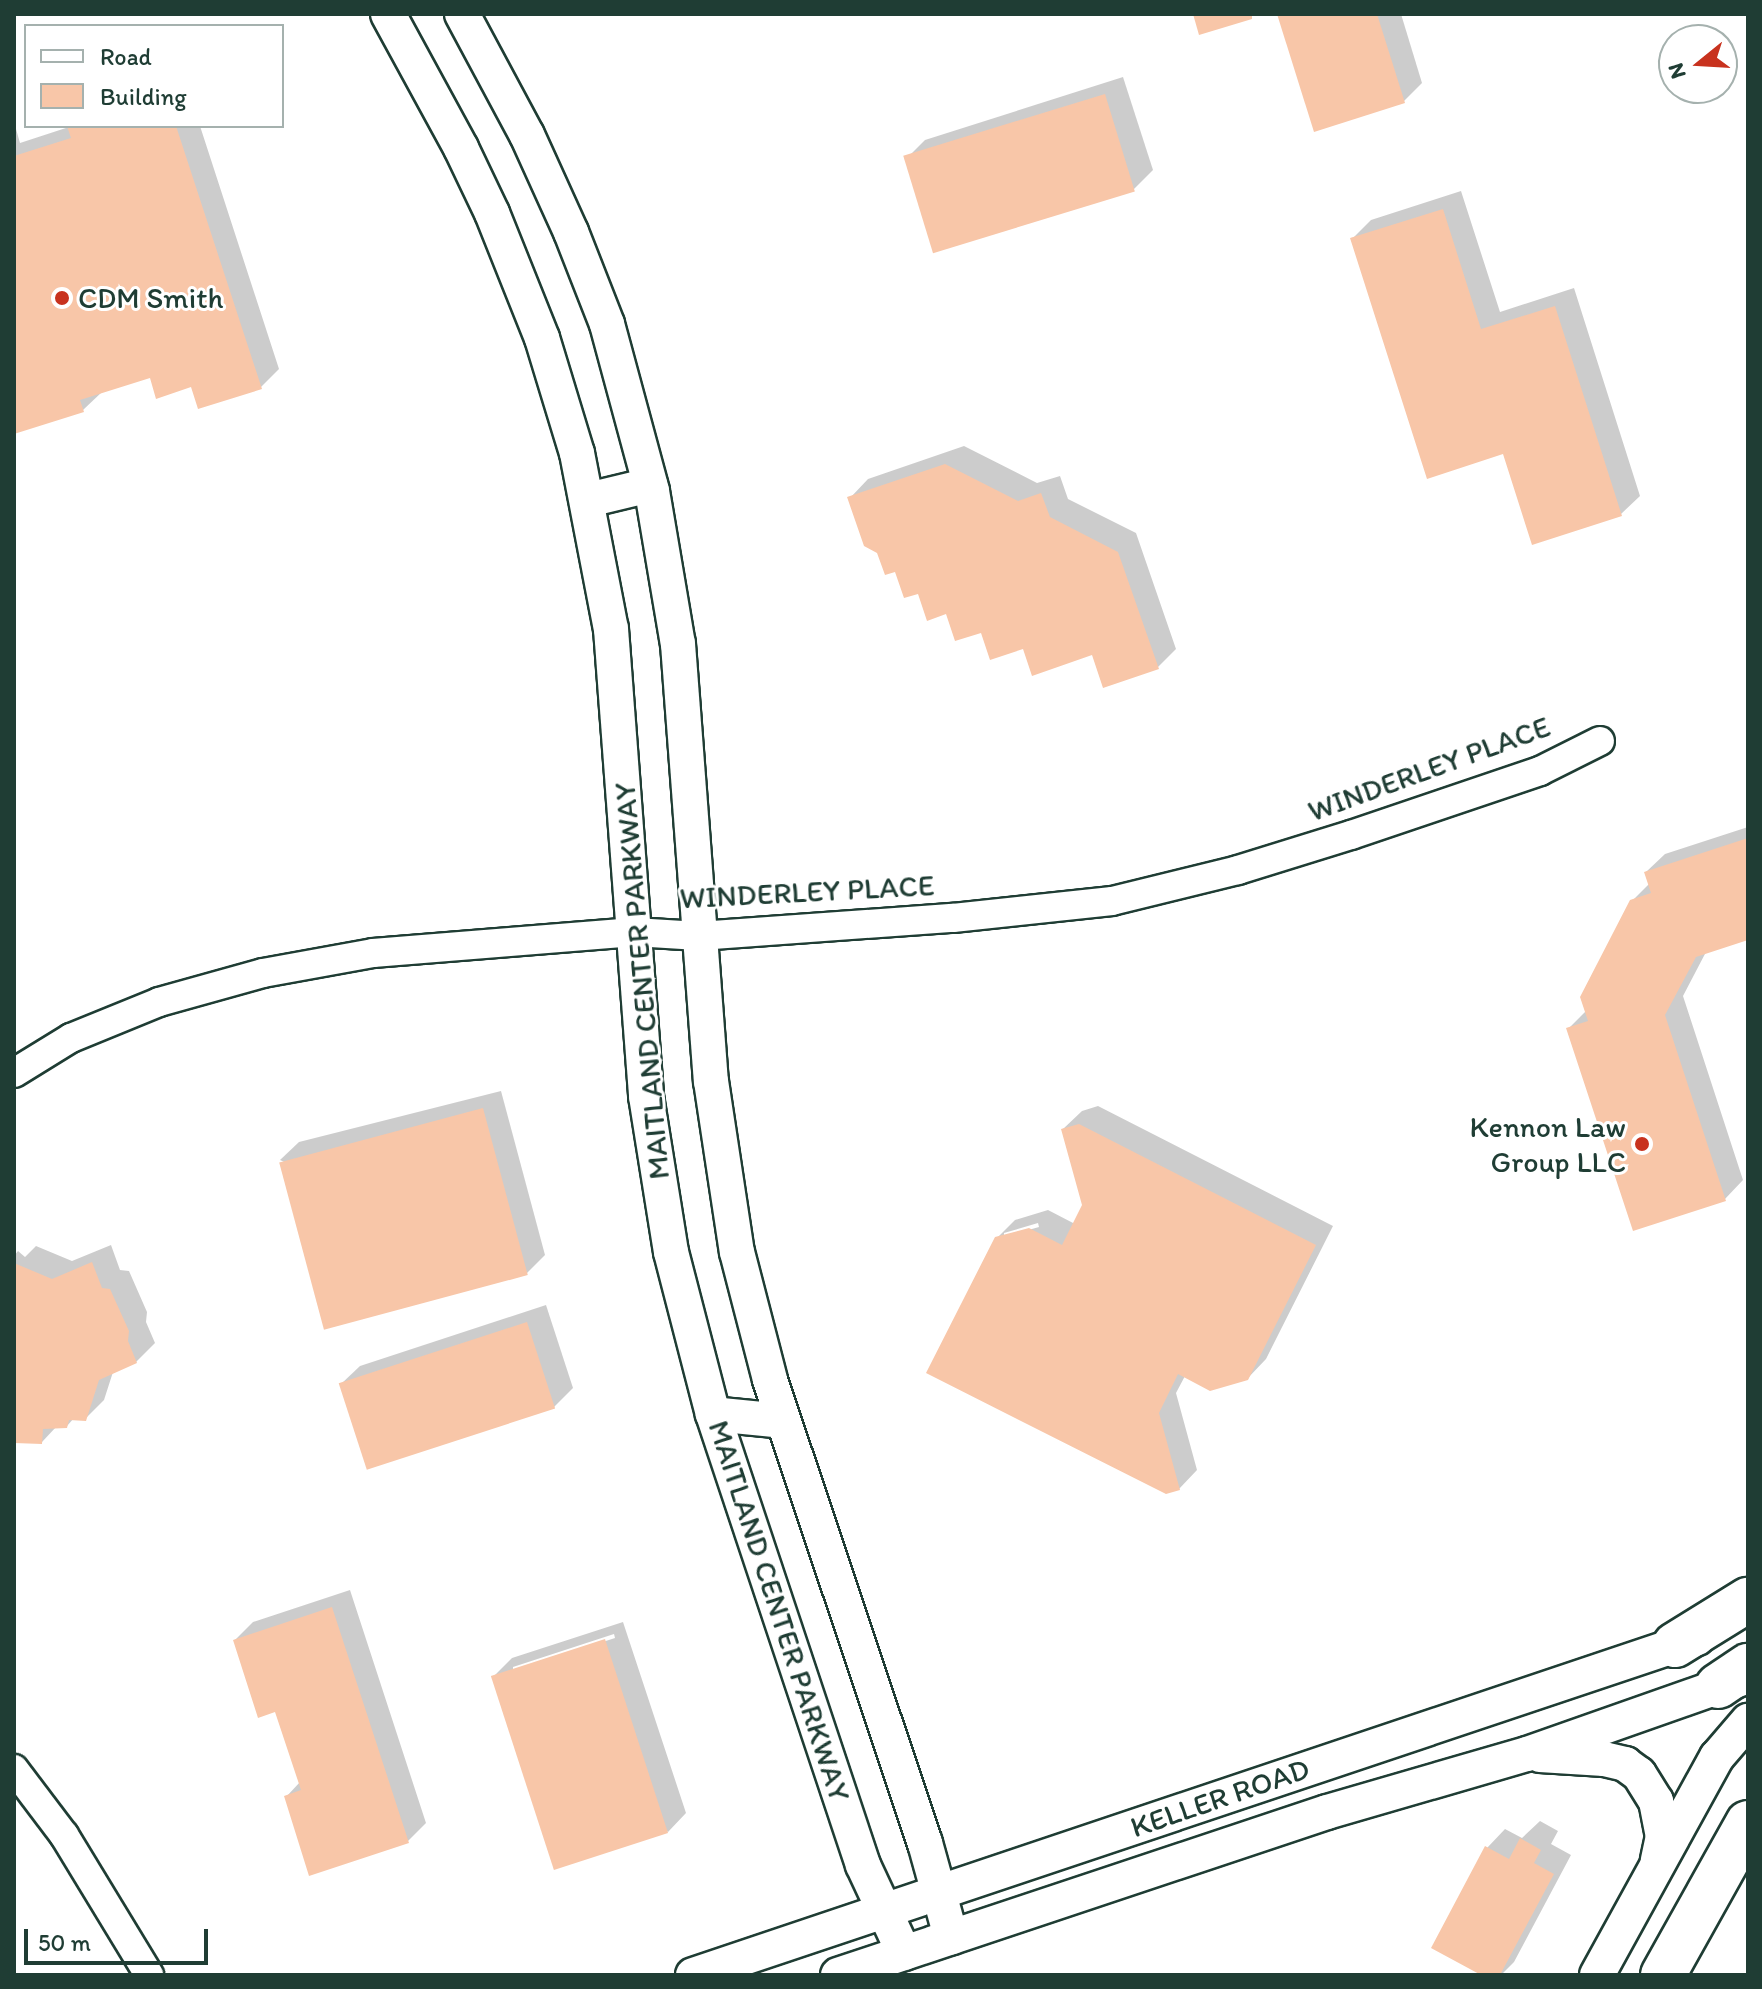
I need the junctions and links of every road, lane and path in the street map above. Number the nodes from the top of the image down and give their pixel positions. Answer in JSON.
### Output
{"nodes":[{"id":1,"x":388,"y":14,"type":"edge"},
{"id":2,"x":462,"y":14,"type":"edge"},
{"id":3,"x":650,"y":485,"type":"junction"},
{"id":4,"x":588,"y":500,"type":"junction"},
{"id":5,"x":1600,"y":741,"type":"dead end"},
{"id":6,"x":634,"y":932,"type":"junction"},
{"id":7,"x":699,"y":936,"type":"junction"},
{"id":8,"x":14,"y":1073,"type":"edge"},
{"id":9,"x":770,"y":1380,"type":"junction"},
{"id":10,"x":713,"y":1414,"type":"junction"},
{"id":11,"x":783,"y":1421,"type":"junction"},
{"id":12,"x":1748,"y":1600,"type":"edge"},
{"id":13,"x":1748,"y":1622,"type":"edge"},
{"id":14,"x":1675,"y":1645,"type":"junction"},
{"id":15,"x":1738,"y":1676,"type":"edge"},
{"id":16,"x":1748,"y":1721,"type":"edge"},
{"id":17,"x":1527,"y":1754,"type":"junction"},
{"id":18,"x":14,"y":1769,"type":"edge"},
{"id":19,"x":1748,"y":1823,"type":"edge"},
{"id":20,"x":1656,"y":1869,"type":"junction"},
{"id":21,"x":939,"y":1893,"type":"junction"},
{"id":22,"x":884,"y":1911,"type":"junction"},
{"id":23,"x":951,"y":1937,"type":"junction"},
{"id":24,"x":904,"y":1953,"type":"junction"},
{"id":25,"x":149,"y":1975,"type":"edge"},
{"id":26,"x":693,"y":1975,"type":"edge"},
{"id":27,"x":838,"y":1975,"type":"edge"},
{"id":28,"x":1597,"y":1975,"type":"edge"},
{"id":29,"x":1663,"y":1975,"type":"edge"}],
"edges":[{"from":1,"to":4,"type":"street","name":"MAITLAND CENTER PARKWAY"},
{"from":2,"to":3,"type":"street","name":"MAITLAND CENTER PARKWAY"},
{"from":3,"to":4,"type":"street"},
{"from":3,"to":7,"type":"street","name":"MAITLAND CENTER PARKWAY"},
{"from":4,"to":6,"type":"street","name":"MAITLAND CENTER PARKWAY"},
{"from":5,"to":7,"type":"street","name":"WINDERLEY PLACE"},
{"from":6,"to":7,"type":"street","name":"WINDERLEY PLACE"},
{"from":6,"to":8,"type":"street","name":"WINDERLEY PLACE"},
{"from":6,"to":10,"type":"street","name":"MAITLAND CENTER PARKWAY"},
{"from":7,"to":9,"type":"street","name":"MAITLAND CENTER PARKWAY"},
{"from":9,"to":10,"type":"street"},
{"from":9,"to":11,"type":"street","name":"MAITLAND CENTER PARKWAY"},
{"from":10,"to":11,"type":"street"},
{"from":10,"to":22,"type":"street","name":"MAITLAND CENTER PARKWAY"},
{"from":11,"to":21,"type":"street","name":"MAITLAND CENTER PARKWAY"},
{"from":12,"to":14,"type":"highway"},
{"from":13,"to":14,"type":"street","name":"KELLER ROAD"},
{"from":14,"to":21,"type":"street","name":"KELLER ROAD"},
{"from":15,"to":17,"type":"street","name":"KELLER ROAD"},
{"from":16,"to":20,"type":"street"},
{"from":17,"to":20,"type":"street"},
{"from":17,"to":23,"type":"street","name":"KELLER ROAD"},
{"from":18,"to":25,"type":"street"},
{"from":19,"to":29,"type":"highway"},
{"from":20,"to":28,"type":"street"},
{"from":21,"to":22,"type":"street","name":"KELLER ROAD"},
{"from":21,"to":23,"type":"street","name":"MAITLAND CENTER PARKWAY"},
{"from":22,"to":24,"type":"street","name":"MAITLAND CENTER PARKWAY"},
{"from":22,"to":26,"type":"street","name":"KELLER ROAD"},
{"from":23,"to":24,"type":"street","name":"KELLER ROAD"},
{"from":24,"to":27,"type":"street","name":"KELLER ROAD"}]}
